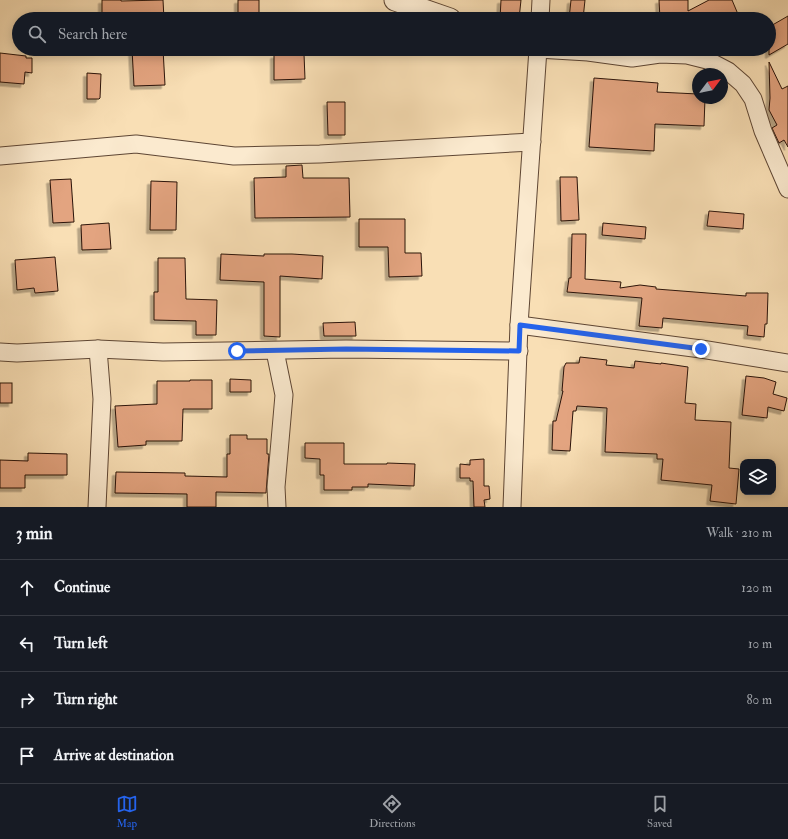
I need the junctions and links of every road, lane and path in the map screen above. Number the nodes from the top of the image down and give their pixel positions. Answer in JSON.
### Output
{"nodes":[{"id":1,"x":395,"y":0,"type":"edge"},
{"id":2,"x":541,"y":0,"type":"edge"},
{"id":3,"x":430,"y":12,"type":"edge"},
{"id":4,"x":540,"y":12,"type":"edge"},
{"id":5,"x":538,"y":56,"type":"edge"},
{"id":6,"x":617,"y":56,"type":"edge"},
{"id":7,"x":646,"y":56,"type":"edge"},
{"id":8,"x":691,"y":56,"type":"edge"},
{"id":9,"x":532,"y":142,"type":"junction"},
{"id":10,"x":0,"y":156,"type":"edge"},
{"id":11,"x":788,"y":190,"type":"edge"},
{"id":12,"x":520,"y":325,"type":"junction"},
{"id":13,"x":98,"y":349,"type":"junction"},
{"id":14,"x":275,"y":351,"type":"junction"},
{"id":15,"x":519,"y":351,"type":"junction"},
{"id":16,"x":0,"y":352,"type":"edge"},
{"id":17,"x":788,"y":363,"type":"edge"},
{"id":18,"x":97,"y":507,"type":"edge"},
{"id":19,"x":277,"y":507,"type":"edge"},
{"id":20,"x":512,"y":507,"type":"edge"}],
"edges":[{"from":1,"to":3,"type":"street"},
{"from":2,"to":4,"type":"street"},
{"from":5,"to":9,"type":"street"},
{"from":6,"to":7,"type":"street"},
{"from":8,"to":11,"type":"street"},
{"from":9,"to":10,"type":"street"},
{"from":9,"to":12,"type":"street"},
{"from":12,"to":15,"type":"street"},
{"from":12,"to":17,"type":"street"},
{"from":13,"to":14,"type":"street"},
{"from":13,"to":16,"type":"street"},
{"from":13,"to":18,"type":"street"},
{"from":14,"to":15,"type":"street"},
{"from":14,"to":19,"type":"street"},
{"from":15,"to":20,"type":"street"}]}
